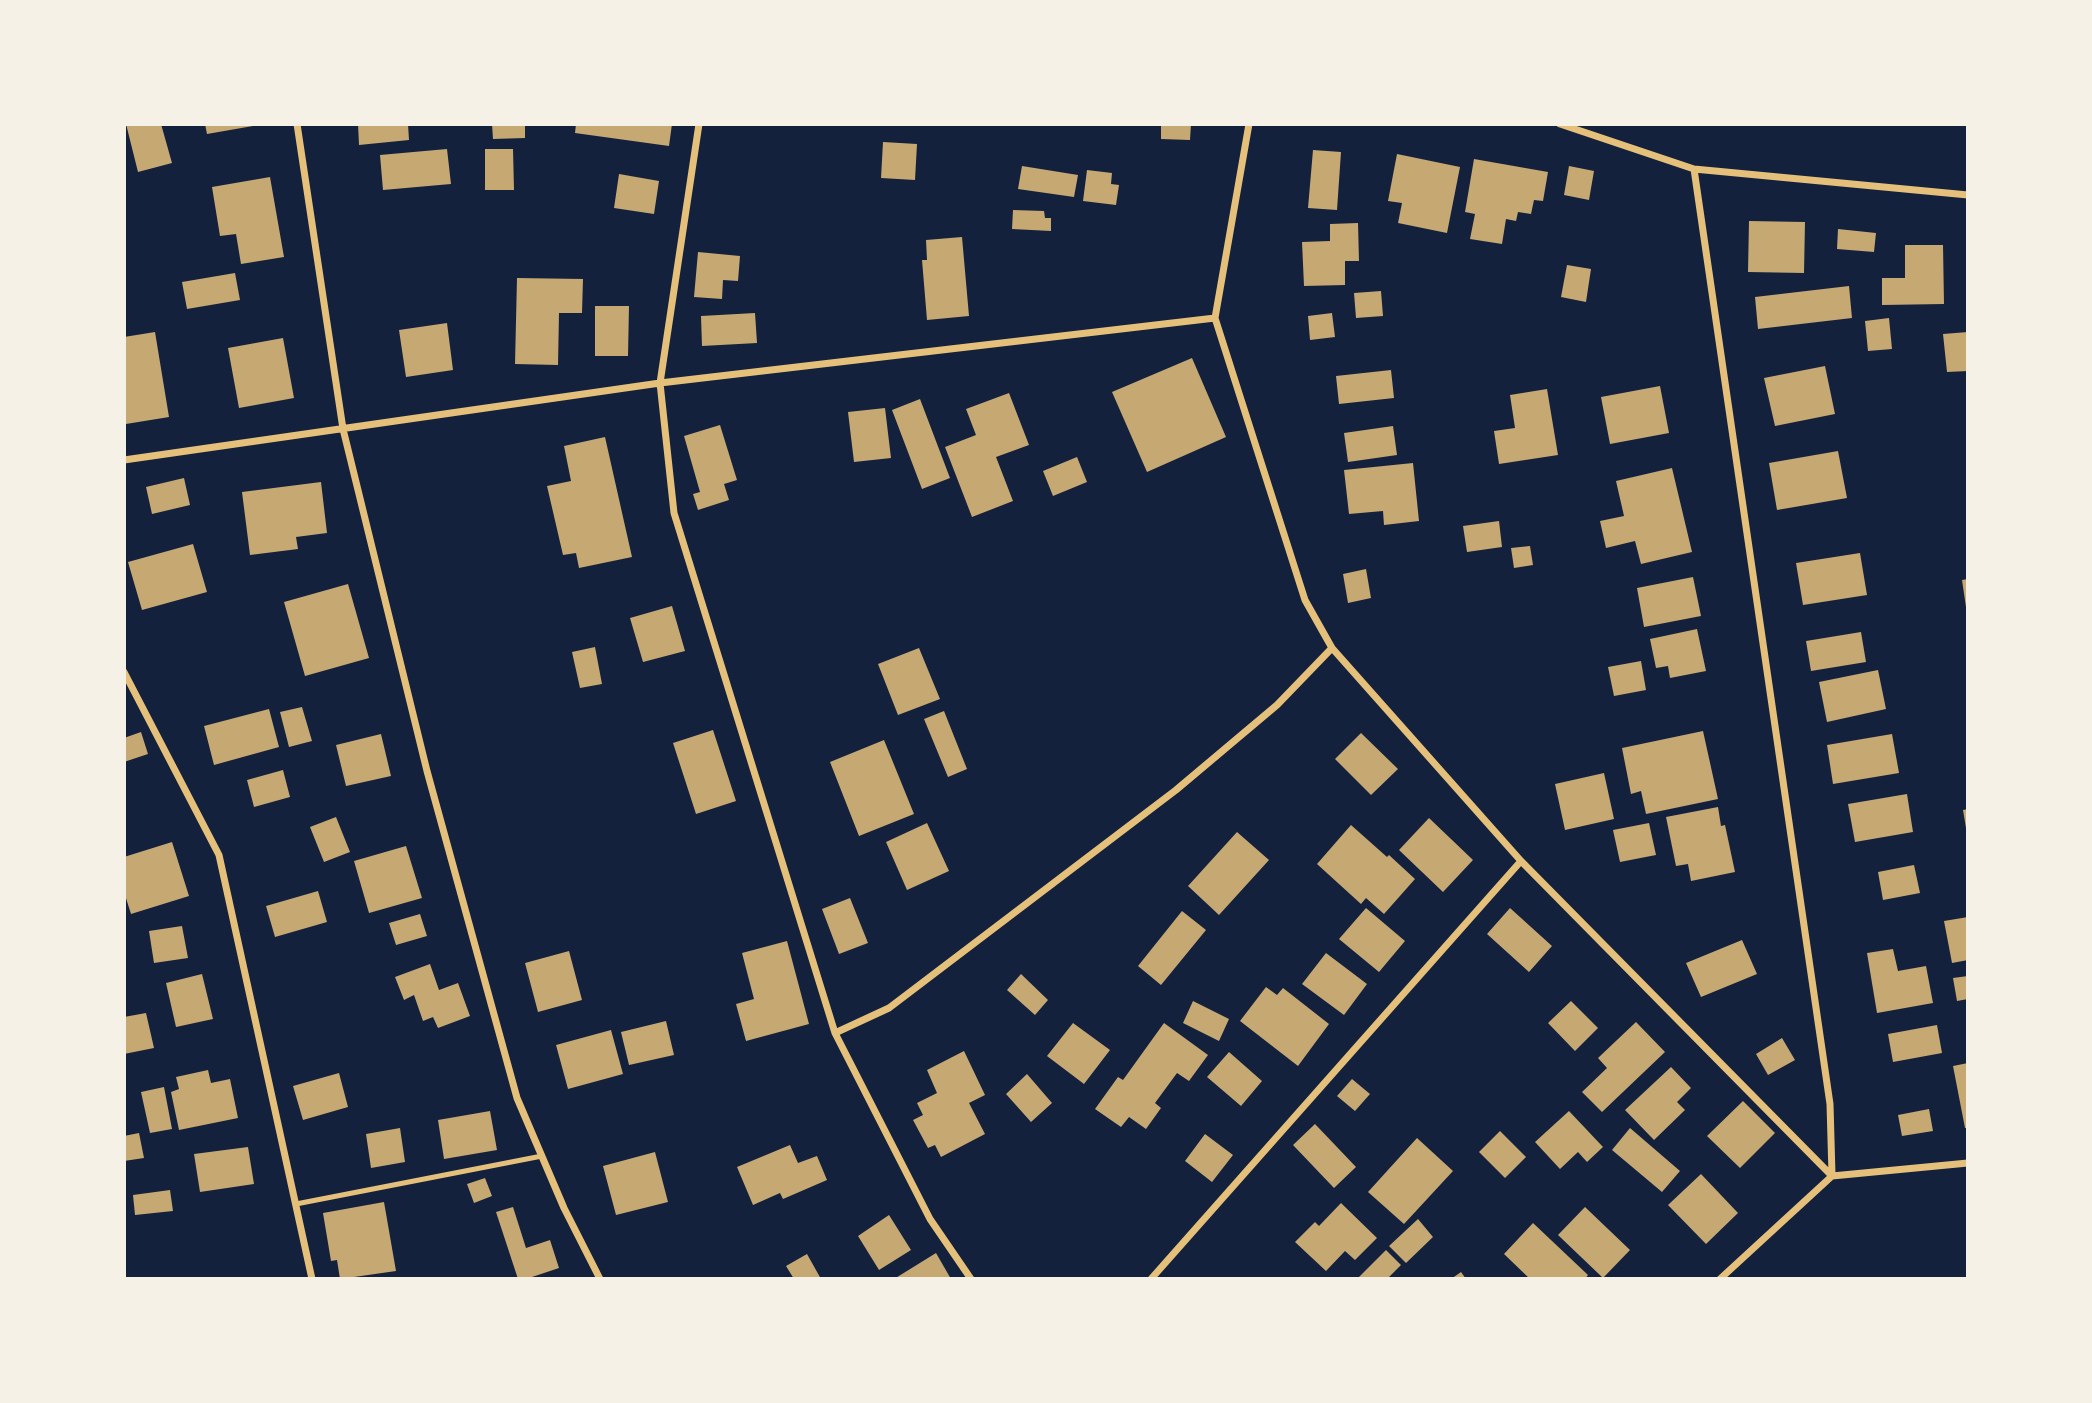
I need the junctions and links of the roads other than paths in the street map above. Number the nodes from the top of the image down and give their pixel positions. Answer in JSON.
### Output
{"nodes":[{"id":1,"x":297,"y":124,"type":"edge"},
{"id":2,"x":699,"y":124,"type":"edge"},
{"id":3,"x":1249,"y":124,"type":"edge"},
{"id":4,"x":1560,"y":124,"type":"edge"},
{"id":5,"x":1694,"y":169,"type":"junction"},
{"id":6,"x":1968,"y":195,"type":"edge"},
{"id":7,"x":1215,"y":318,"type":"junction"},
{"id":8,"x":660,"y":383,"type":"junction"},
{"id":9,"x":343,"y":429,"type":"junction"},
{"id":10,"x":124,"y":460,"type":"edge"},
{"id":11,"x":1332,"y":648,"type":"junction"},
{"id":12,"x":124,"y":671,"type":"edge"},
{"id":13,"x":1521,"y":861,"type":"junction"},
{"id":14,"x":835,"y":1033,"type":"junction"},
{"id":15,"x":542,"y":1156,"type":"junction"},
{"id":16,"x":1968,"y":1163,"type":"edge"},
{"id":17,"x":1832,"y":1176,"type":"junction"},
{"id":18,"x":296,"y":1204,"type":"junction"},
{"id":19,"x":312,"y":1279,"type":"edge"},
{"id":20,"x":600,"y":1279,"type":"edge"},
{"id":21,"x":971,"y":1279,"type":"edge"},
{"id":22,"x":1151,"y":1279,"type":"edge"},
{"id":23,"x":1720,"y":1279,"type":"edge"}],
"edges":[{"from":1,"to":9,"type":"street"},
{"from":2,"to":8,"type":"street"},
{"from":3,"to":7,"type":"street"},
{"from":4,"to":5,"type":"street"},
{"from":5,"to":6,"type":"street"},
{"from":5,"to":17,"type":"street"},
{"from":7,"to":8,"type":"street"},
{"from":7,"to":11,"type":"street"},
{"from":8,"to":9,"type":"street"},
{"from":8,"to":14,"type":"street"},
{"from":9,"to":10,"type":"street"},
{"from":9,"to":15,"type":"street"},
{"from":11,"to":13,"type":"street"},
{"from":11,"to":14,"type":"street"},
{"from":12,"to":18,"type":"street"},
{"from":13,"to":17,"type":"street"},
{"from":13,"to":22,"type":"street"},
{"from":14,"to":21,"type":"street"},
{"from":15,"to":18,"type":"lane"},
{"from":15,"to":20,"type":"street"},
{"from":16,"to":17,"type":"street"},
{"from":17,"to":23,"type":"street"},
{"from":18,"to":19,"type":"street"}]}
